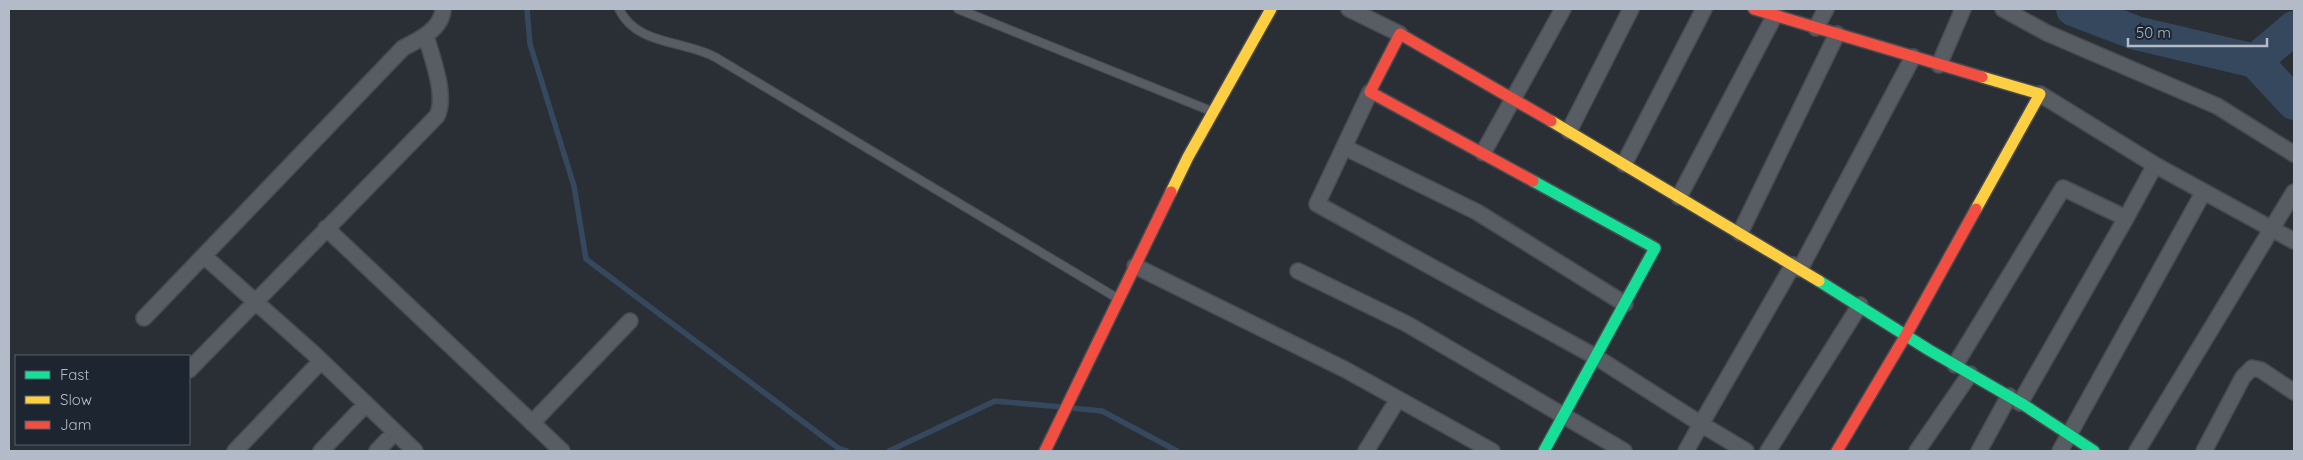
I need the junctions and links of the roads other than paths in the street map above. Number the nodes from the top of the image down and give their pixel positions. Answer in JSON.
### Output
{"nodes":[{"id":1,"x":443,"y":9,"type":"edge"},
{"id":2,"x":619,"y":9,"type":"edge"},
{"id":3,"x":958,"y":9,"type":"edge"},
{"id":4,"x":1270,"y":9,"type":"edge"},
{"id":5,"x":1349,"y":9,"type":"edge"},
{"id":6,"x":1563,"y":9,"type":"edge"},
{"id":7,"x":1631,"y":9,"type":"edge"},
{"id":8,"x":1704,"y":9,"type":"edge"},
{"id":9,"x":1757,"y":9,"type":"edge"},
{"id":10,"x":1826,"y":9,"type":"edge"},
{"id":11,"x":1963,"y":9,"type":"edge"},
{"id":12,"x":2003,"y":9,"type":"edge"},
{"id":13,"x":1775,"y":15,"type":"junction"},
{"id":14,"x":1816,"y":28,"type":"junction"},
{"id":15,"x":1400,"y":34,"type":"junction"},
{"id":16,"x":1837,"y":34,"type":"junction"},
{"id":17,"x":426,"y":36,"type":"junction"},
{"id":18,"x":1913,"y":57,"type":"junction"},
{"id":19,"x":1939,"y":64,"type":"junction"},
{"id":20,"x":1370,"y":92,"type":"junction"},
{"id":21,"x":2040,"y":94,"type":"junction"},
{"id":22,"x":1513,"y":100,"type":"junction"},
{"id":23,"x":1213,"y":112,"type":"junction"},
{"id":24,"x":1569,"y":131,"type":"junction"},
{"id":25,"x":1344,"y":147,"type":"junction"},
{"id":26,"x":1483,"y":153,"type":"junction"},
{"id":27,"x":2294,"y":154,"type":"edge"},
{"id":28,"x":1624,"y":164,"type":"junction"},
{"id":29,"x":2155,"y":165,"type":"junction"},
{"id":30,"x":2294,"y":192,"type":"edge"},
{"id":31,"x":2203,"y":193,"type":"junction"},
{"id":32,"x":1679,"y":197,"type":"junction"},
{"id":33,"x":2126,"y":218,"type":"junction"},
{"id":34,"x":326,"y":228,"type":"junction"},
{"id":35,"x":2272,"y":228,"type":"junction"},
{"id":36,"x":1740,"y":233,"type":"junction"},
{"id":37,"x":2294,"y":241,"type":"edge"},
{"id":38,"x":204,"y":256,"type":"junction"},
{"id":39,"x":1134,"y":266,"type":"junction"},
{"id":40,"x":1796,"y":267,"type":"junction"},
{"id":41,"x":1298,"y":271,"type":"dead end"},
{"id":42,"x":1119,"y":299,"type":"junction"},
{"id":43,"x":254,"y":301,"type":"junction"},
{"id":44,"x":1625,"y":304,"type":"junction"},
{"id":45,"x":1860,"y":305,"type":"junction"},
{"id":46,"x":144,"y":318,"type":"dead end"},
{"id":47,"x":630,"y":322,"type":"dead end"},
{"id":48,"x":1906,"y":335,"type":"junction"},
{"id":49,"x":1596,"y":357,"type":"junction"},
{"id":50,"x":321,"y":361,"type":"junction"},
{"id":51,"x":1955,"y":365,"type":"junction"},
{"id":52,"x":190,"y":369,"type":"edge"},
{"id":53,"x":1970,"y":374,"type":"junction"},
{"id":54,"x":2294,"y":392,"type":"edge"},
{"id":55,"x":1398,"y":399,"type":"junction"},
{"id":56,"x":2014,"y":400,"type":"junction"},
{"id":57,"x":366,"y":404,"type":"junction"},
{"id":58,"x":1564,"y":415,"type":"junction"},
{"id":59,"x":532,"y":424,"type":"junction"},
{"id":60,"x":1701,"y":424,"type":"junction"},
{"id":61,"x":395,"y":432,"type":"junction"},
{"id":62,"x":2070,"y":436,"type":"junction"},
{"id":63,"x":235,"y":451,"type":"edge"},
{"id":64,"x":321,"y":451,"type":"edge"},
{"id":65,"x":377,"y":451,"type":"edge"},
{"id":66,"x":415,"y":451,"type":"edge"},
{"id":67,"x":562,"y":451,"type":"edge"},
{"id":68,"x":1045,"y":451,"type":"edge"},
{"id":69,"x":1366,"y":451,"type":"edge"},
{"id":70,"x":1492,"y":451,"type":"edge"},
{"id":71,"x":1544,"y":451,"type":"edge"},
{"id":72,"x":1624,"y":451,"type":"edge"},
{"id":73,"x":1686,"y":451,"type":"edge"},
{"id":74,"x":1746,"y":451,"type":"edge"},
{"id":75,"x":1768,"y":451,"type":"edge"},
{"id":76,"x":1837,"y":451,"type":"edge"},
{"id":77,"x":1917,"y":451,"type":"edge"},
{"id":78,"x":1979,"y":451,"type":"edge"},
{"id":79,"x":2060,"y":451,"type":"edge"},
{"id":80,"x":2094,"y":451,"type":"edge"},
{"id":81,"x":2138,"y":451,"type":"edge"},
{"id":82,"x":2204,"y":451,"type":"edge"}],
"edges":[{"from":1,"to":17,"type":"street"},
{"from":2,"to":42,"type":"lane"},
{"from":3,"to":23,"type":"lane"},
{"from":4,"to":23,"type":"street"},
{"from":5,"to":15,"type":"street"},
{"from":6,"to":22,"type":"street"},
{"from":7,"to":24,"type":"street"},
{"from":8,"to":28,"type":"street"},
{"from":9,"to":13,"type":"street"},
{"from":10,"to":14,"type":"street"},
{"from":11,"to":19,"type":"street"},
{"from":12,"to":27,"type":"street"},
{"from":13,"to":14,"type":"street"},
{"from":13,"to":32,"type":"street"},
{"from":14,"to":16,"type":"street"},
{"from":15,"to":20,"type":"street"},
{"from":15,"to":22,"type":"street"},
{"from":16,"to":18,"type":"street"},
{"from":16,"to":36,"type":"street"},
{"from":17,"to":34,"type":"street"},
{"from":17,"to":38,"type":"street"},
{"from":18,"to":19,"type":"street"},
{"from":18,"to":40,"type":"street"},
{"from":19,"to":21,"type":"street"},
{"from":20,"to":25,"type":"street"},
{"from":20,"to":26,"type":"street"},
{"from":21,"to":29,"type":"street"},
{"from":21,"to":48,"type":"street"},
{"from":22,"to":24,"type":"street"},
{"from":22,"to":26,"type":"street"},
{"from":23,"to":39,"type":"street"},
{"from":24,"to":28,"type":"street"},
{"from":25,"to":44,"type":"street"},
{"from":25,"to":49,"type":"street"},
{"from":26,"to":44,"type":"street"},
{"from":28,"to":32,"type":"street"},
{"from":29,"to":31,"type":"street"},
{"from":29,"to":33,"type":"street"},
{"from":30,"to":35,"type":"street"},
{"from":31,"to":35,"type":"street"},
{"from":31,"to":62,"type":"street"},
{"from":32,"to":36,"type":"street"},
{"from":33,"to":51,"type":"street"},
{"from":33,"to":56,"type":"street"},
{"from":34,"to":43,"type":"street"},
{"from":34,"to":59,"type":"street"},
{"from":35,"to":37,"type":"street"},
{"from":35,"to":81,"type":"street"},
{"from":36,"to":40,"type":"street"},
{"from":38,"to":43,"type":"street"},
{"from":38,"to":46,"type":"street"},
{"from":39,"to":42,"type":"street"},
{"from":39,"to":55,"type":"street"},
{"from":40,"to":45,"type":"street"},
{"from":40,"to":60,"type":"street"},
{"from":41,"to":58,"type":"street"},
{"from":42,"to":68,"type":"street"},
{"from":43,"to":50,"type":"street"},
{"from":43,"to":52,"type":"street"},
{"from":44,"to":49,"type":"street"},
{"from":45,"to":48,"type":"street"},
{"from":45,"to":75,"type":"street"},
{"from":47,"to":59,"type":"street"},
{"from":48,"to":51,"type":"street"},
{"from":48,"to":76,"type":"street"},
{"from":49,"to":58,"type":"street"},
{"from":49,"to":60,"type":"street"},
{"from":50,"to":57,"type":"street"},
{"from":50,"to":63,"type":"street"},
{"from":51,"to":53,"type":"street"},
{"from":53,"to":56,"type":"street"},
{"from":53,"to":77,"type":"street"},
{"from":54,"to":82,"type":"street"},
{"from":55,"to":69,"type":"street"},
{"from":55,"to":70,"type":"street"},
{"from":56,"to":62,"type":"street"},
{"from":56,"to":78,"type":"street"},
{"from":57,"to":61,"type":"street"},
{"from":57,"to":64,"type":"street"},
{"from":58,"to":71,"type":"street"},
{"from":58,"to":72,"type":"street"},
{"from":59,"to":67,"type":"street"},
{"from":60,"to":73,"type":"street"},
{"from":60,"to":74,"type":"street"},
{"from":61,"to":65,"type":"street"},
{"from":61,"to":66,"type":"street"},
{"from":62,"to":79,"type":"street"},
{"from":62,"to":80,"type":"street"}]}
